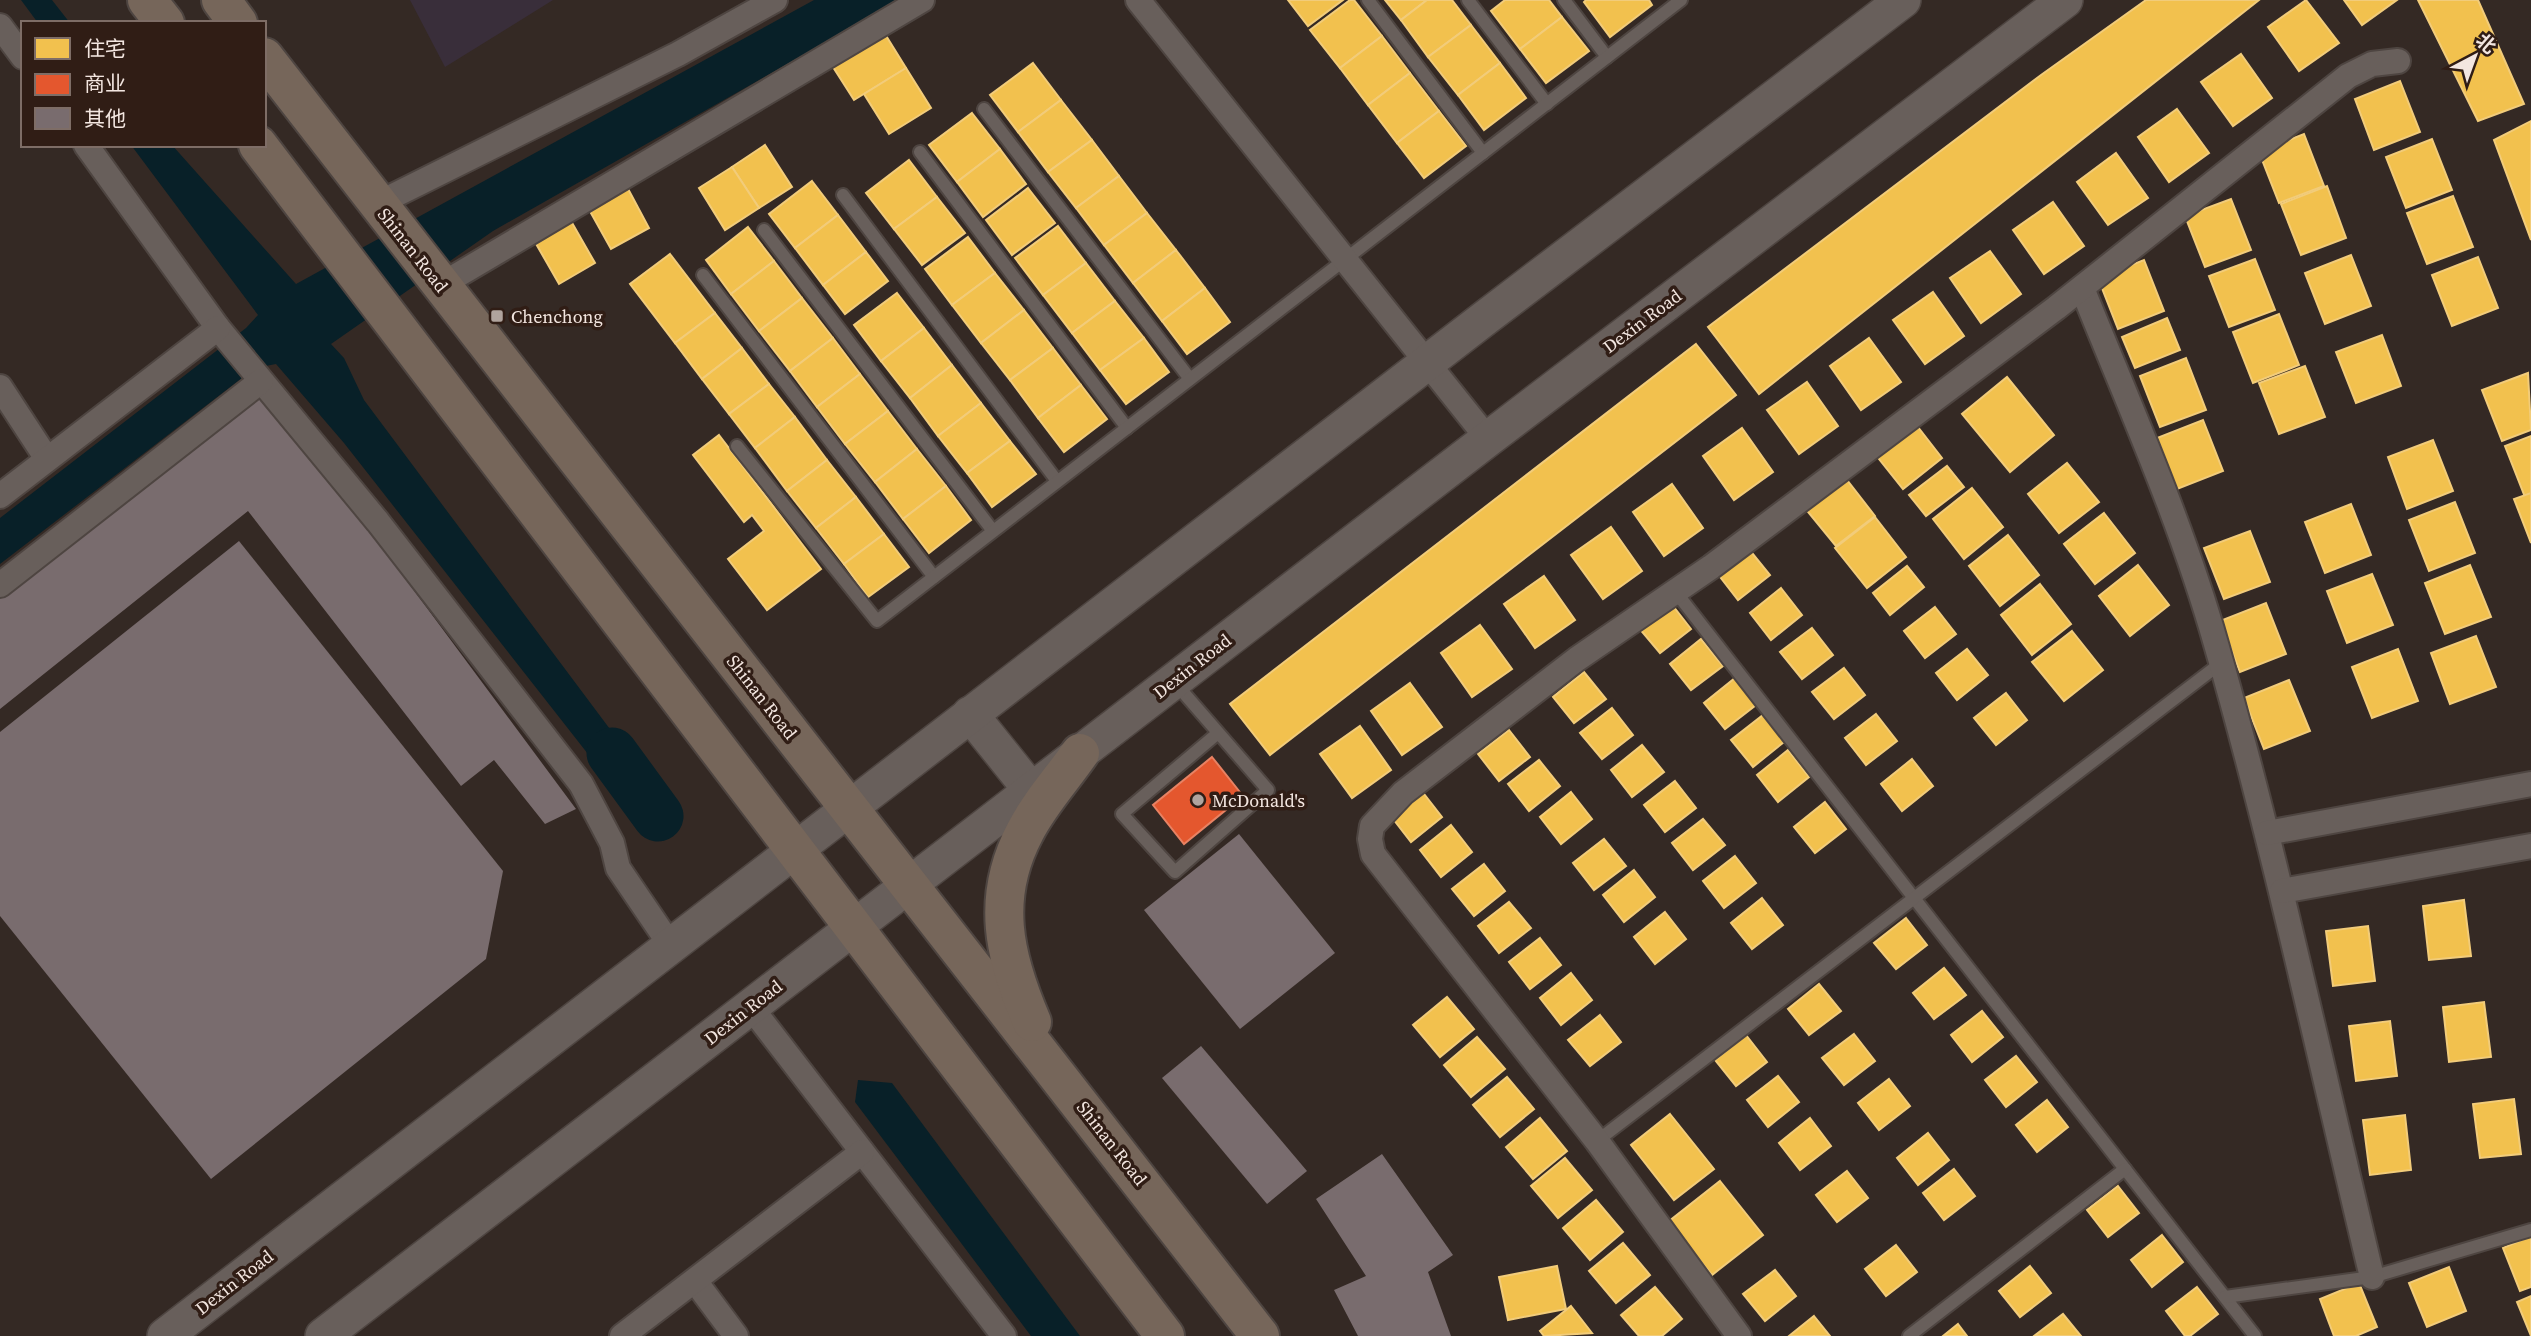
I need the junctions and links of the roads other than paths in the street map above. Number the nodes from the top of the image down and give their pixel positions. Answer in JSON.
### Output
{"nodes":[{"id":1,"x":147,"y":0,"type":"edge"},
{"id":2,"x":221,"y":0,"type":"edge"},
{"id":3,"x":775,"y":0,"type":"edge"},
{"id":4,"x":922,"y":0,"type":"edge"},
{"id":5,"x":1138,"y":0,"type":"edge"},
{"id":6,"x":1368,"y":0,"type":"edge"},
{"id":7,"x":1468,"y":0,"type":"edge"},
{"id":8,"x":1564,"y":0,"type":"edge"},
{"id":9,"x":1659,"y":0,"type":"edge"},
{"id":10,"x":1681,"y":0,"type":"edge"},
{"id":11,"x":1903,"y":0,"type":"edge"},
{"id":12,"x":2065,"y":0,"type":"edge"},
{"id":13,"x":1667,"y":11,"type":"junction"},
{"id":14,"x":163,"y":21,"type":"edge"},
{"id":15,"x":237,"y":21,"type":"edge"},
{"id":16,"x":0,"y":26,"type":"edge"},
{"id":17,"x":21,"y":54,"type":"edge"},
{"id":18,"x":1607,"y":57,"type":"junction"},
{"id":19,"x":266,"y":60,"type":"edge"},
{"id":20,"x":2399,"y":61,"type":"dead end"},
{"id":21,"x":1547,"y":104,"type":"junction"},
{"id":22,"x":984,"y":109,"type":"dead end"},
{"id":23,"x":87,"y":147,"type":"edge"},
{"id":24,"x":260,"y":147,"type":"edge"},
{"id":25,"x":920,"y":152,"type":"dead end"},
{"id":26,"x":1483,"y":153,"type":"junction"},
{"id":27,"x":843,"y":195,"type":"dead end"},
{"id":28,"x":381,"y":209,"type":"junction"},
{"id":29,"x":764,"y":230,"type":"dead end"},
{"id":30,"x":1345,"y":260,"type":"junction"},
{"id":31,"x":703,"y":275,"type":"dead end"},
{"id":32,"x":438,"y":283,"type":"junction"},
{"id":33,"x":2081,"y":288,"type":"junction"},
{"id":34,"x":223,"y":333,"type":"junction"},
{"id":35,"x":1427,"y":363,"type":"junction"},
{"id":36,"x":258,"y":377,"type":"junction"},
{"id":37,"x":1190,"y":379,"type":"junction"},
{"id":38,"x":0,"y":387,"type":"edge"},
{"id":39,"x":1127,"y":428,"type":"junction"},
{"id":40,"x":1488,"y":439,"type":"junction"},
{"id":41,"x":737,"y":446,"type":"dead end"},
{"id":42,"x":47,"y":459,"type":"junction"},
{"id":43,"x":1057,"y":481,"type":"junction"},
{"id":44,"x":0,"y":496,"type":"edge"},
{"id":45,"x":993,"y":531,"type":"junction"},
{"id":46,"x":934,"y":577,"type":"junction"},
{"id":47,"x":0,"y":584,"type":"edge"},
{"id":48,"x":1675,"y":591,"type":"junction"},
{"id":49,"x":2221,"y":663,"type":"junction"},
{"id":50,"x":1173,"y":681,"type":"junction"},
{"id":51,"x":970,"y":714,"type":"junction"},
{"id":52,"x":1218,"y":733,"type":"junction"},
{"id":53,"x":1080,"y":753,"type":"junction"},
{"id":54,"x":2531,"y":784,"type":"edge"},
{"id":55,"x":1031,"y":790,"type":"junction"},
{"id":56,"x":849,"y":807,"type":"junction"},
{"id":57,"x":2267,"y":833,"type":"junction"},
{"id":58,"x":2531,"y":846,"type":"edge"},
{"id":59,"x":794,"y":849,"type":"junction"},
{"id":60,"x":909,"y":884,"type":"junction"},
{"id":61,"x":2282,"y":891,"type":"junction"},
{"id":62,"x":1914,"y":898,"type":"junction"},
{"id":63,"x":853,"y":927,"type":"junction"},
{"id":64,"x":671,"y":946,"type":"junction"},
{"id":65,"x":750,"y":1006,"type":"junction"},
{"id":66,"x":1053,"y":1068,"type":"junction"},
{"id":67,"x":1597,"y":1141,"type":"junction"},
{"id":68,"x":862,"y":1152,"type":"junction"},
{"id":69,"x":2125,"y":1170,"type":"junction"},
{"id":70,"x":2531,"y":1230,"type":"edge"},
{"id":71,"x":2372,"y":1277,"type":"junction"},
{"id":72,"x":695,"y":1280,"type":"junction"},
{"id":73,"x":2225,"y":1297,"type":"junction"},
{"id":74,"x":165,"y":1336,"type":"edge"},
{"id":75,"x":323,"y":1336,"type":"edge"},
{"id":76,"x":622,"y":1336,"type":"edge"},
{"id":77,"x":736,"y":1336,"type":"edge"},
{"id":78,"x":1004,"y":1336,"type":"edge"},
{"id":79,"x":1165,"y":1336,"type":"edge"},
{"id":80,"x":1260,"y":1336,"type":"edge"},
{"id":81,"x":1739,"y":1336,"type":"edge"},
{"id":82,"x":1909,"y":1336,"type":"edge"},
{"id":83,"x":2255,"y":1336,"type":"edge"}],
"edges":[{"from":1,"to":14,"type":"highway"},
{"from":2,"to":15,"type":"highway"},
{"from":3,"to":28,"type":"street"},
{"from":4,"to":32,"type":"street"},
{"from":5,"to":30,"type":"street"},
{"from":6,"to":26,"type":"lane"},
{"from":7,"to":21,"type":"lane"},
{"from":8,"to":18,"type":"lane"},
{"from":9,"to":13,"type":"lane"},
{"from":10,"to":13,"type":"lane"},
{"from":11,"to":35,"type":"main road","name":"Dexin Road"},
{"from":12,"to":40,"type":"main road","name":"Dexin Road"},
{"from":13,"to":18,"type":"lane"},
{"from":16,"to":17,"type":"street"},
{"from":18,"to":21,"type":"lane"},
{"from":19,"to":28,"type":"highway","name":"Shinan Road"},
{"from":20,"to":33,"type":"street"},
{"from":21,"to":26,"type":"lane"},
{"from":22,"to":37,"type":"lane"},
{"from":23,"to":34,"type":"street"},
{"from":24,"to":59,"type":"highway"},
{"from":25,"to":39,"type":"lane"},
{"from":26,"to":30,"type":"lane"},
{"from":27,"to":43,"type":"lane"},
{"from":28,"to":32,"type":"highway","name":"Shinan Road"},
{"from":29,"to":45,"type":"lane"},
{"from":30,"to":35,"type":"street"},
{"from":30,"to":37,"type":"lane"},
{"from":31,"to":46,"type":"lane"},
{"from":32,"to":56,"type":"highway","name":"Shinan Road"},
{"from":33,"to":48,"type":"street"},
{"from":33,"to":49,"type":"street"},
{"from":34,"to":36,"type":"street"},
{"from":34,"to":42,"type":"street"},
{"from":35,"to":40,"type":"street"},
{"from":35,"to":51,"type":"main road","name":"Dexin Road"},
{"from":36,"to":47,"type":"street"},
{"from":36,"to":64,"type":"street"},
{"from":37,"to":39,"type":"lane"},
{"from":38,"to":42,"type":"street"},
{"from":39,"to":43,"type":"lane"},
{"from":40,"to":50,"type":"main road","name":"Dexin Road"},
{"from":41,"to":46,"type":"lane"},
{"from":42,"to":44,"type":"street"},
{"from":43,"to":45,"type":"lane"},
{"from":45,"to":46,"type":"lane"},
{"from":48,"to":62,"type":"lane"},
{"from":48,"to":67,"type":"street"},
{"from":49,"to":57,"type":"street"},
{"from":49,"to":62,"type":"lane"},
{"from":50,"to":52,"type":"lane"},
{"from":50,"to":53,"type":"main road","name":"Dexin Road"},
{"from":51,"to":55,"type":"main road"},
{"from":51,"to":56,"type":"main road","name":"Dexin Road"},
{"from":52,"to":52,"type":"lane"},
{"from":53,"to":55,"type":"main road","name":"Dexin Road"},
{"from":53,"to":66,"type":"highway"},
{"from":54,"to":57,"type":"street"},
{"from":55,"to":60,"type":"main road","name":"Dexin Road"},
{"from":56,"to":59,"type":"main road","name":"Dexin Road"},
{"from":56,"to":60,"type":"highway","name":"Shinan Road"},
{"from":57,"to":61,"type":"street"},
{"from":58,"to":61,"type":"street"},
{"from":59,"to":63,"type":"highway"},
{"from":59,"to":64,"type":"main road","name":"Dexin Road"},
{"from":60,"to":63,"type":"main road","name":"Dexin Road"},
{"from":60,"to":66,"type":"highway","name":"Shinan Road"},
{"from":61,"to":71,"type":"street"},
{"from":62,"to":67,"type":"lane"},
{"from":62,"to":69,"type":"lane"},
{"from":63,"to":65,"type":"main road","name":"Dexin Road"},
{"from":63,"to":79,"type":"highway"},
{"from":64,"to":74,"type":"main road","name":"Dexin Road"},
{"from":65,"to":68,"type":"street"},
{"from":65,"to":75,"type":"main road","name":"Dexin Road"},
{"from":66,"to":80,"type":"highway","name":"Shinan Road"},
{"from":67,"to":81,"type":"street"},
{"from":68,"to":72,"type":"street"},
{"from":68,"to":78,"type":"street"},
{"from":69,"to":73,"type":"lane"},
{"from":69,"to":82,"type":"lane"},
{"from":70,"to":71,"type":"lane"},
{"from":71,"to":73,"type":"lane"},
{"from":72,"to":76,"type":"street"},
{"from":72,"to":77,"type":"street"},
{"from":73,"to":83,"type":"lane"}]}
